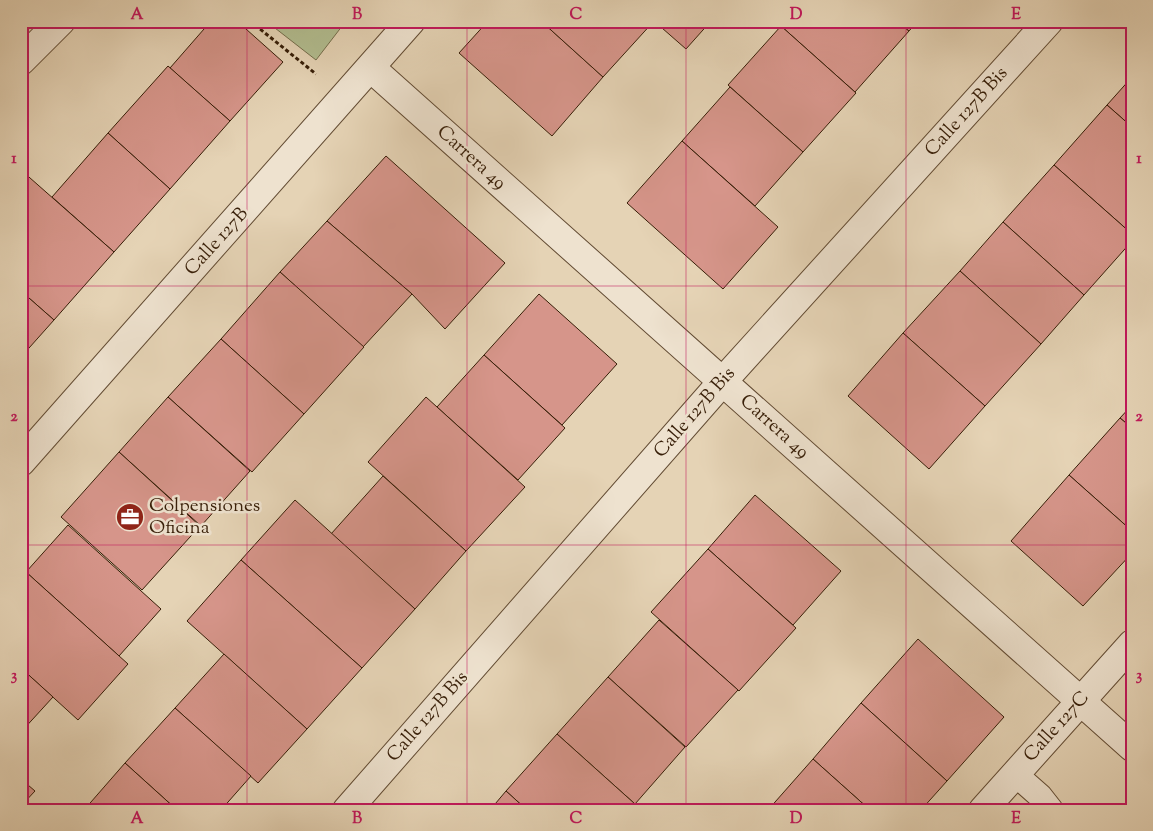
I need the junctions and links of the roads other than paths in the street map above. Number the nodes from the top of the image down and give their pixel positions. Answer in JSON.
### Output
{"nodes":[{"id":1,"x":61,"y":21,"type":"edge"},
{"id":2,"x":411,"y":21,"type":"edge"},
{"id":3,"x":1049,"y":21,"type":"edge"},
{"id":4,"x":21,"y":61,"type":"edge"},
{"id":5,"x":371,"y":68,"type":"junction"},
{"id":6,"x":723,"y":381,"type":"junction"},
{"id":7,"x":21,"y":462,"type":"edge"},
{"id":8,"x":1132,"y":644,"type":"edge"},
{"id":9,"x":1080,"y":701,"type":"junction"},
{"id":10,"x":1132,"y":747,"type":"edge"},
{"id":11,"x":1015,"y":774,"type":"junction"},
{"id":12,"x":347,"y":810,"type":"edge"},
{"id":13,"x":983,"y":810,"type":"edge"},
{"id":14,"x":1051,"y":810,"type":"edge"}],
"edges":[{"from":1,"to":4,"type":"street"},
{"from":2,"to":5,"type":"street","name":"Calle 127B"},
{"from":3,"to":6,"type":"street","name":"Calle 127B Bis"},
{"from":5,"to":6,"type":"street","name":"Carrera 49"},
{"from":5,"to":7,"type":"street","name":"Calle 127B"},
{"from":6,"to":9,"type":"street","name":"Carrera 49"},
{"from":6,"to":12,"type":"street","name":"Calle 127B Bis"},
{"from":8,"to":9,"type":"street","name":"Calle 127C"},
{"from":9,"to":10,"type":"street","name":"Carrera 49"},
{"from":9,"to":11,"type":"street","name":"Calle 127C"},
{"from":11,"to":13,"type":"street","name":"Calle 127C"},
{"from":11,"to":14,"type":"lane"}]}
